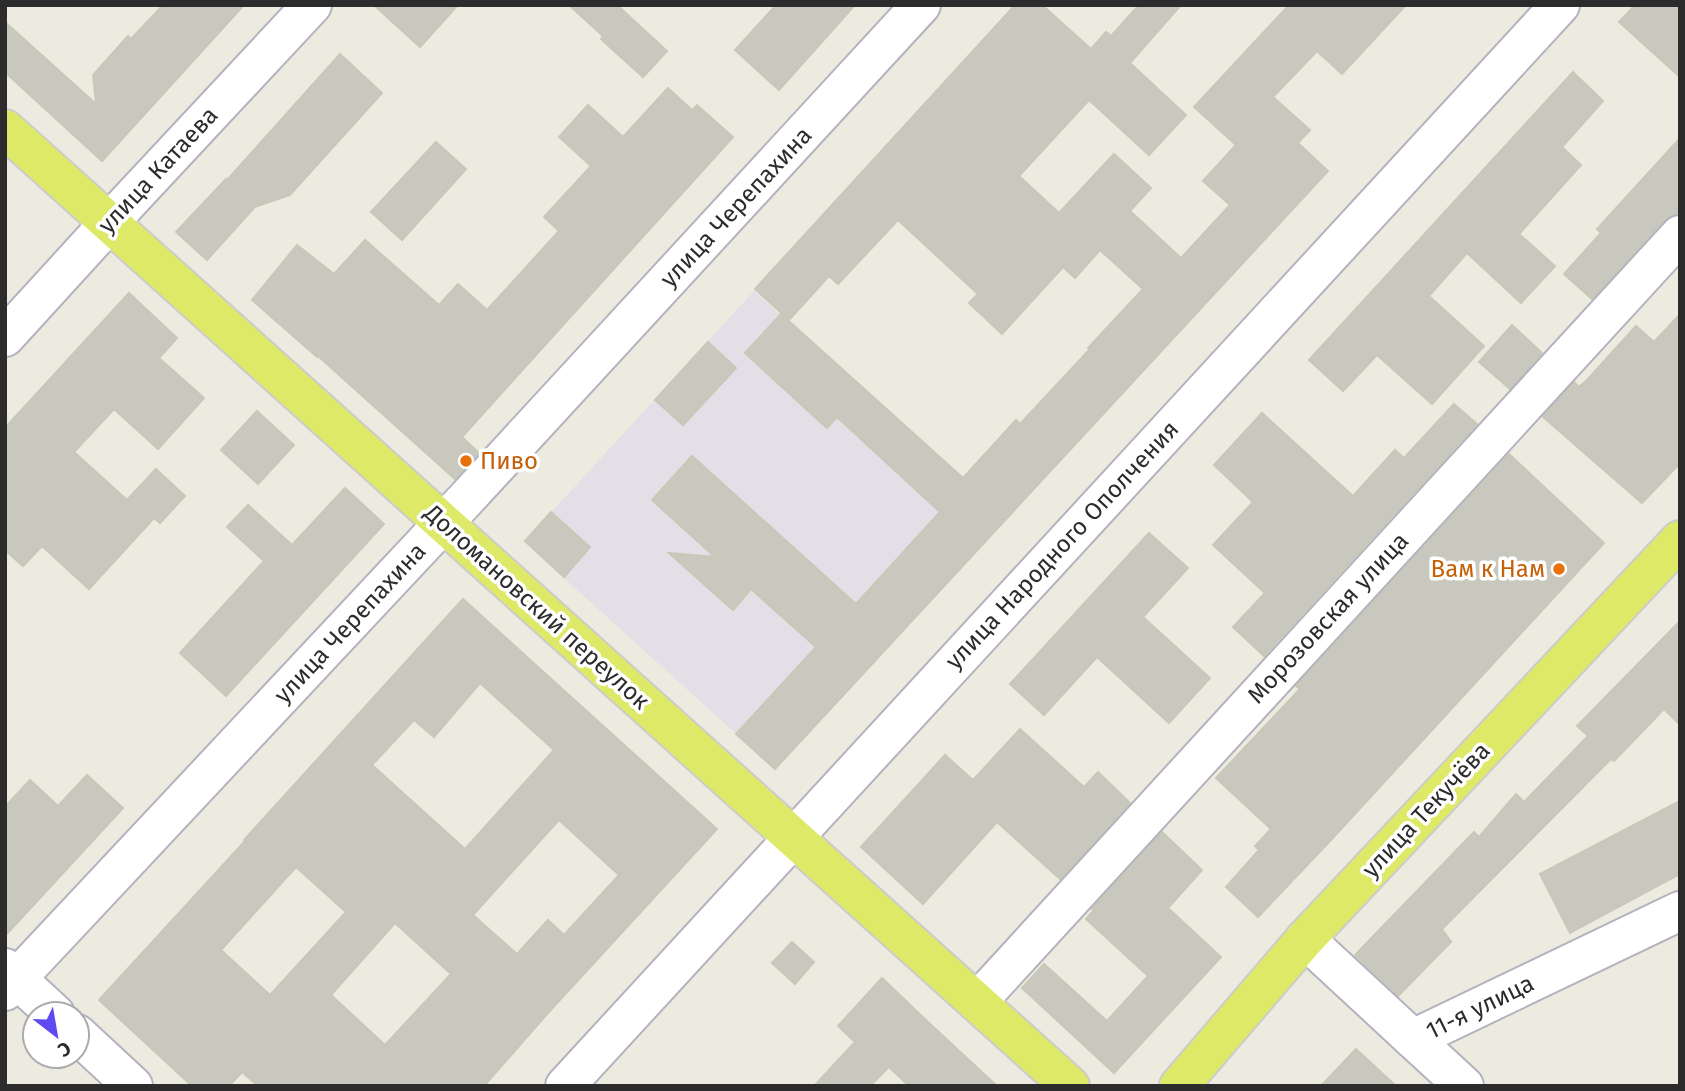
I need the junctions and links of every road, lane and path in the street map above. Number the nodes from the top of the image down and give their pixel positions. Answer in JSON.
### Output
{"nodes":[{"id":1,"x":312,"y":5,"type":"edge"},
{"id":2,"x":921,"y":5,"type":"edge"},
{"id":3,"x":1560,"y":5,"type":"edge"},
{"id":4,"x":5,"y":129,"type":"edge"},
{"id":5,"x":109,"y":223,"type":"junction"},
{"id":6,"x":1680,"y":235,"type":"edge"},
{"id":7,"x":5,"y":337,"type":"edge"},
{"id":8,"x":444,"y":523,"type":"junction"},
{"id":9,"x":1680,"y":540,"type":"edge"},
{"id":10,"x":793,"y":837,"type":"junction"},
{"id":11,"x":1680,"y":911,"type":"edge"},
{"id":12,"x":1305,"y":939,"type":"junction"},
{"id":13,"x":9,"y":980,"type":"edge"},
{"id":14,"x":36,"y":1000,"type":"edge"},
{"id":15,"x":977,"y":1002,"type":"junction"},
{"id":16,"x":1413,"y":1039,"type":"junction"},
{"id":17,"x":91,"y":1047,"type":"edge"},
{"id":18,"x":133,"y":1086,"type":"edge"},
{"id":19,"x":565,"y":1086,"type":"edge"},
{"id":20,"x":1070,"y":1086,"type":"edge"},
{"id":21,"x":1179,"y":1086,"type":"edge"},
{"id":22,"x":1464,"y":1086,"type":"edge"}],
"edges":[{"from":1,"to":5,"type":"street","name":"улица Катаева"},
{"from":2,"to":8,"type":"street","name":"улица Черепахина"},
{"from":3,"to":10,"type":"street","name":"улица Народного Ополчения"},
{"from":4,"to":5,"type":"main road","name":"Доломановский переулок"},
{"from":5,"to":7,"type":"street","name":"улица Катаева"},
{"from":5,"to":8,"type":"main road","name":"Доломановский переулок"},
{"from":6,"to":15,"type":"street","name":"Морозовская улица"},
{"from":8,"to":10,"type":"main road","name":"Доломановский переулок"},
{"from":8,"to":13,"type":"street","name":"улица Черепахина"},
{"from":9,"to":12,"type":"main road","name":"улица Текучёва"},
{"from":10,"to":15,"type":"main road","name":"Доломановский переулок"},
{"from":10,"to":19,"type":"street","name":"улица Народного Ополчения"},
{"from":11,"to":16,"type":"street","name":"11-я улица"},
{"from":12,"to":16,"type":"street","name":"11-я улица"},
{"from":12,"to":21,"type":"main road","name":"улица Текучёва"},
{"from":13,"to":14,"type":"street"},
{"from":15,"to":20,"type":"main road","name":"Доломановский переулок"},
{"from":16,"to":22,"type":"street"},
{"from":17,"to":18,"type":"street"}]}
